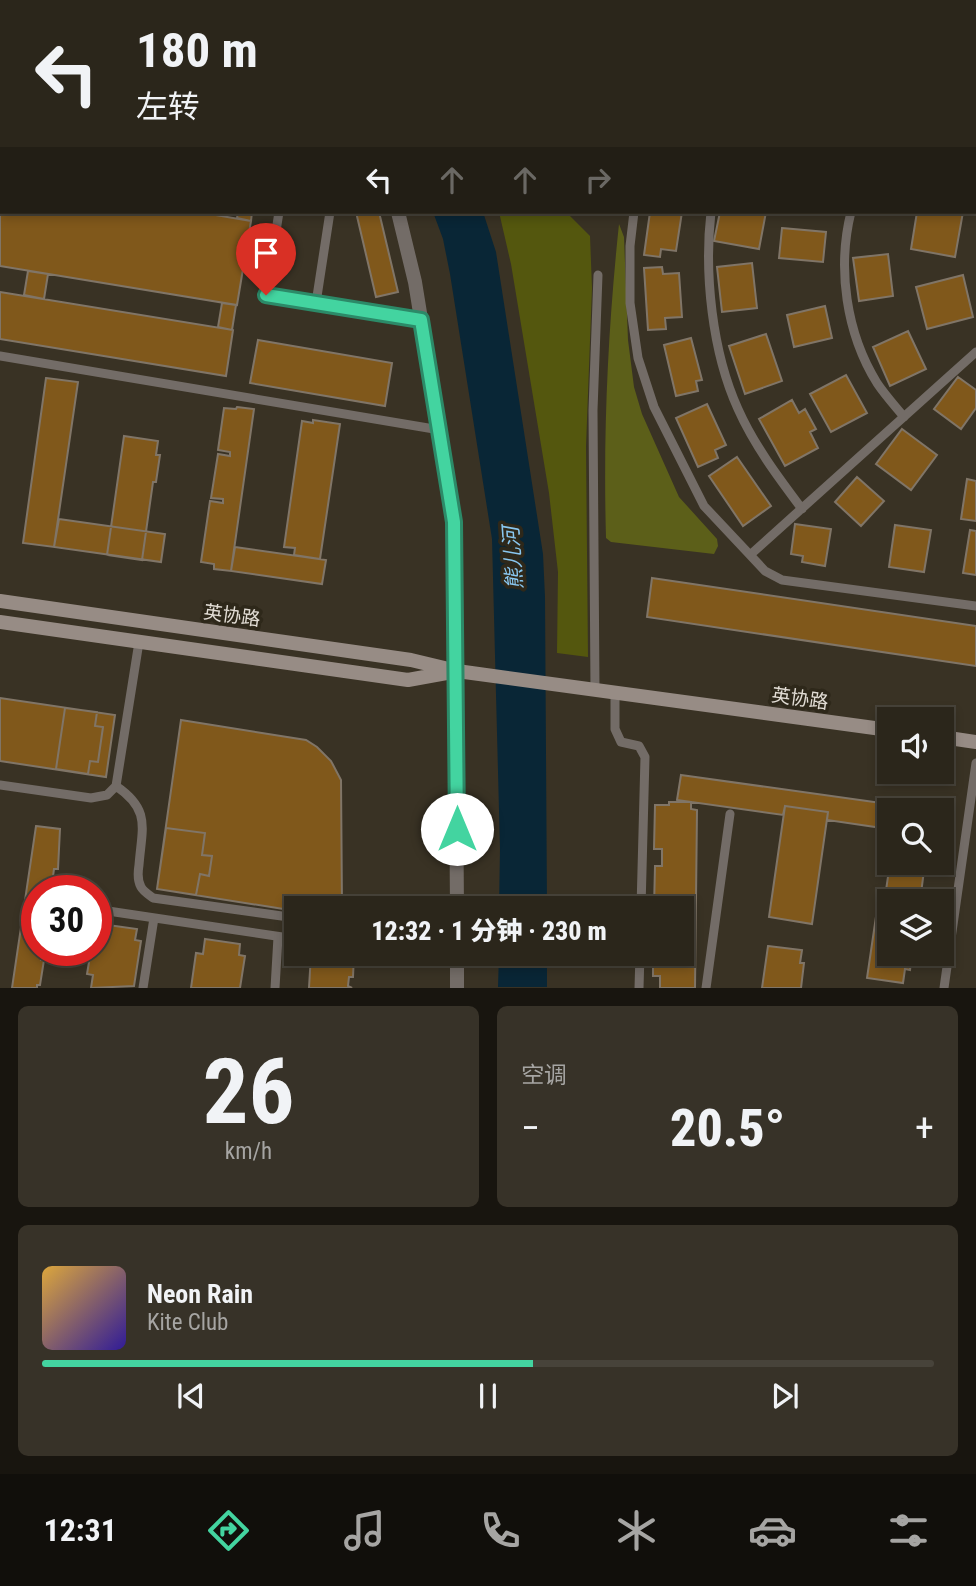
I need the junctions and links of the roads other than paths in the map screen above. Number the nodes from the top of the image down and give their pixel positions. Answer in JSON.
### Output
{"nodes":[{"id":1,"x":279,"y":214,"type":"edge"},
{"id":2,"x":330,"y":214,"type":"edge"},
{"id":3,"x":399,"y":214,"type":"edge"},
{"id":4,"x":634,"y":214,"type":"edge"},
{"id":5,"x":711,"y":214,"type":"edge"},
{"id":6,"x":851,"y":214,"type":"edge"},
{"id":7,"x":598,"y":275,"type":"dead end"},
{"id":8,"x":316,"y":303,"type":"junction"},
{"id":9,"x":421,"y":320,"type":"junction"},
{"id":10,"x":976,"y":352,"type":"edge"},
{"id":11,"x":0,"y":356,"type":"edge"},
{"id":12,"x":904,"y":417,"type":"junction"},
{"id":13,"x":440,"y":430,"type":"junction"},
{"id":14,"x":802,"y":509,"type":"junction"},
{"id":15,"x":750,"y":555,"type":"junction"},
{"id":16,"x":0,"y":601,"type":"edge"},
{"id":17,"x":976,"y":606,"type":"edge"},
{"id":18,"x":0,"y":622,"type":"edge"},
{"id":19,"x":139,"y":642,"type":"junction"},
{"id":20,"x":457,"y":671,"type":"junction"},
{"id":21,"x":596,"y":690,"type":"junction"},
{"id":22,"x":615,"y":693,"type":"junction"},
{"id":23,"x":877,"y":728,"type":"edge"},
{"id":24,"x":954,"y":739,"type":"edge"},
{"id":25,"x":976,"y":742,"type":"edge"},
{"id":26,"x":976,"y":763,"type":"edge"},
{"id":27,"x":0,"y":785,"type":"edge"},
{"id":28,"x":116,"y":786,"type":"junction"},
{"id":29,"x":730,"y":814,"type":"dead end"},
{"id":30,"x":457,"y":896,"type":"edge"},
{"id":31,"x":641,"y":896,"type":"edge"},
{"id":32,"x":112,"y":912,"type":"edge"},
{"id":33,"x":284,"y":916,"type":"edge"},
{"id":34,"x":154,"y":918,"type":"junction"},
{"id":35,"x":278,"y":937,"type":"junction"},
{"id":36,"x":284,"y":938,"type":"edge"},
{"id":37,"x":457,"y":966,"type":"edge"},
{"id":38,"x":640,"y":966,"type":"edge"},
{"id":39,"x":143,"y":988,"type":"edge"},
{"id":40,"x":275,"y":988,"type":"edge"},
{"id":41,"x":457,"y":988,"type":"edge"},
{"id":42,"x":639,"y":988,"type":"edge"},
{"id":43,"x":706,"y":988,"type":"edge"},
{"id":44,"x":944,"y":988,"type":"edge"}],
"edges":[{"from":1,"to":8,"type":"lane"},
{"from":2,"to":8,"type":"lane"},
{"from":3,"to":9,"type":"street"},
{"from":4,"to":15,"type":"lane"},
{"from":5,"to":14,"type":"lane"},
{"from":6,"to":12,"type":"lane"},
{"from":7,"to":21,"type":"lane"},
{"from":8,"to":9,"type":"lane"},
{"from":9,"to":13,"type":"street"},
{"from":10,"to":12,"type":"lane"},
{"from":11,"to":13,"type":"lane"},
{"from":12,"to":14,"type":"lane"},
{"from":13,"to":20,"type":"street"},
{"from":14,"to":15,"type":"lane"},
{"from":15,"to":17,"type":"lane"},
{"from":16,"to":20,"type":"street","name":"英协路"},
{"from":18,"to":19,"type":"street","name":"英协路"},
{"from":19,"to":20,"type":"street","name":"英协路"},
{"from":19,"to":28,"type":"lane"},
{"from":20,"to":21,"type":"street","name":"英协路"},
{"from":20,"to":30,"type":"street"},
{"from":21,"to":22,"type":"street","name":"英协路"},
{"from":22,"to":23,"type":"street","name":"英协路"},
{"from":22,"to":31,"type":"lane"},
{"from":24,"to":25,"type":"street"},
{"from":26,"to":44,"type":"lane"},
{"from":27,"to":28,"type":"lane"},
{"from":28,"to":33,"type":"lane"},
{"from":29,"to":43,"type":"lane"},
{"from":32,"to":34,"type":"lane"},
{"from":34,"to":35,"type":"lane"},
{"from":34,"to":39,"type":"lane"},
{"from":35,"to":36,"type":"lane"},
{"from":35,"to":40,"type":"lane"},
{"from":37,"to":41,"type":"street"},
{"from":38,"to":42,"type":"lane"}]}
